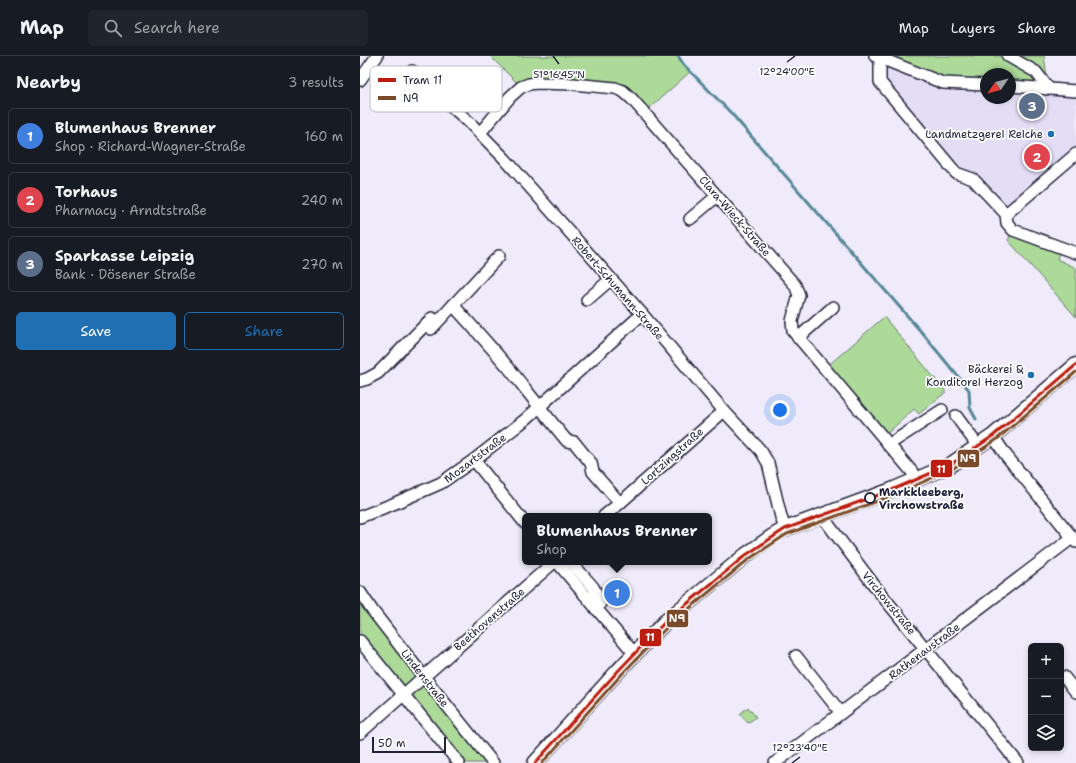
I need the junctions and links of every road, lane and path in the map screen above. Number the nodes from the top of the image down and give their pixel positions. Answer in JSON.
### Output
{"nodes":[{"id":1,"x":377,"y":56,"type":"edge"},
{"id":2,"x":1008,"y":56,"type":"edge"},
{"id":3,"x":877,"y":57,"type":"edge"},
{"id":4,"x":360,"y":80,"type":"edge"},
{"id":5,"x":980,"y":85,"type":"edge"},
{"id":6,"x":1016,"y":86,"type":"edge"},
{"id":7,"x":1049,"y":89,"type":"junction"},
{"id":8,"x":1076,"y":91,"type":"edge"},
{"id":9,"x":502,"y":106,"type":"edge"},
{"id":10,"x":458,"y":112,"type":"edge"},
{"id":11,"x":497,"y":112,"type":"edge"},
{"id":12,"x":480,"y":132,"type":"junction"},
{"id":13,"x":1076,"y":154,"type":"edge"},
{"id":14,"x":717,"y":196,"type":"junction"},
{"id":15,"x":1006,"y":214,"type":"junction"},
{"id":16,"x":690,"y":219,"type":"dead end"},
{"id":17,"x":1076,"y":253,"type":"edge"},
{"id":18,"x":499,"y":256,"type":"dead end"},
{"id":19,"x":612,"y":279,"type":"junction"},
{"id":20,"x":587,"y":300,"type":"dead end"},
{"id":21,"x":453,"y":305,"type":"junction"},
{"id":22,"x":833,"y":307,"type":"dead end"},
{"id":23,"x":642,"y":314,"type":"junction"},
{"id":24,"x":798,"y":338,"type":"junction"},
{"id":25,"x":1076,"y":365,"type":"edge"},
{"id":26,"x":360,"y":381,"type":"edge"},
{"id":27,"x":539,"y":407,"type":"junction"},
{"id":28,"x":942,"y":410,"type":"dead end"},
{"id":29,"x":724,"y":411,"type":"junction"},
{"id":30,"x":956,"y":416,"type":"dead end"},
{"id":31,"x":993,"y":436,"type":"junction"},
{"id":32,"x":888,"y":445,"type":"junction"},
{"id":33,"x":978,"y":446,"type":"junction"},
{"id":34,"x":474,"y":460,"type":"junction"},
{"id":35,"x":918,"y":479,"type":"junction"},
{"id":36,"x":620,"y":502,"type":"junction"},
{"id":37,"x":607,"y":513,"type":"edge"},
{"id":38,"x":822,"y":516,"type":"junction"},
{"id":39,"x":360,"y":517,"type":"edge"},
{"id":40,"x":522,"y":519,"type":"edge"},
{"id":41,"x":785,"y":530,"type":"junction"},
{"id":42,"x":1074,"y":540,"type":"edge"},
{"id":43,"x":551,"y":565,"type":"edge"},
{"id":44,"x":560,"y":565,"type":"edge"},
{"id":45,"x":574,"y":565,"type":"edge"},
{"id":46,"x":360,"y":592,"type":"edge"},
{"id":47,"x":596,"y":608,"type":"junction"},
{"id":48,"x":360,"y":641,"type":"edge"},
{"id":49,"x":926,"y":649,"type":"junction"},
{"id":50,"x":634,"y":653,"type":"junction"},
{"id":51,"x":796,"y":656,"type":"dead end"},
{"id":52,"x":424,"y":677,"type":"junction"},
{"id":53,"x":1064,"y":677,"type":"dead end"},
{"id":54,"x":1076,"y":692,"type":"edge"},
{"id":55,"x":403,"y":695,"type":"junction"},
{"id":56,"x":841,"y":713,"type":"junction"},
{"id":57,"x":360,"y":733,"type":"edge"},
{"id":58,"x":459,"y":763,"type":"edge"},
{"id":59,"x":493,"y":763,"type":"edge"},
{"id":60,"x":535,"y":763,"type":"edge"},
{"id":61,"x":775,"y":763,"type":"edge"},
{"id":62,"x":1018,"y":763,"type":"edge"}],
"edges":[{"from":1,"to":4,"type":"street"},
{"from":2,"to":7,"type":"street"},
{"from":3,"to":5,"type":"street"},
{"from":3,"to":15,"type":"street"},
{"from":6,"to":7,"type":"street"},
{"from":7,"to":8,"type":"street"},
{"from":9,"to":14,"type":"street","name":"Clara-Wieck-Straße"},
{"from":10,"to":12,"type":"street","name":"Robert-Schumann-Straße"},
{"from":11,"to":12,"type":"street","name":"Clara-Wieck-Straße"},
{"from":12,"to":19,"type":"street","name":"Robert-Schumann-Straße"},
{"from":13,"to":15,"type":"street"},
{"from":14,"to":16,"type":"street"},
{"from":14,"to":24,"type":"street","name":"Clara-Wieck-Straße"},
{"from":15,"to":17,"type":"street"},
{"from":18,"to":21,"type":"street"},
{"from":19,"to":20,"type":"street"},
{"from":19,"to":23,"type":"street","name":"Robert-Schumann-Straße"},
{"from":21,"to":26,"type":"street"},
{"from":21,"to":27,"type":"street"},
{"from":22,"to":24,"type":"street"},
{"from":23,"to":27,"type":"street","name":"Mozartstraße"},
{"from":23,"to":29,"type":"street","name":"Robert-Schumann-Straße"},
{"from":24,"to":32,"type":"street","name":"Clara-Wieck-Straße"},
{"from":25,"to":31,"type":"main road"},
{"from":27,"to":34,"type":"street","name":"Mozartstraße"},
{"from":27,"to":36,"type":"street"},
{"from":28,"to":32,"type":"street"},
{"from":29,"to":36,"type":"street","name":"Lortzingstraße"},
{"from":29,"to":41,"type":"street","name":"Robert-Schumann-Straße"},
{"from":30,"to":33,"type":"street"},
{"from":31,"to":33,"type":"main road"},
{"from":31,"to":42,"type":"street"},
{"from":32,"to":35,"type":"street","name":"Clara-Wieck-Straße"},
{"from":33,"to":35,"type":"main road"},
{"from":34,"to":39,"type":"street","name":"Mozartstraße"},
{"from":34,"to":40,"type":"street"},
{"from":35,"to":38,"type":"main road"},
{"from":36,"to":37,"type":"street","name":"Lortzingstraße"},
{"from":38,"to":41,"type":"main road"},
{"from":38,"to":49,"type":"street","name":"Virchowstraße"},
{"from":41,"to":50,"type":"main road"},
{"from":42,"to":49,"type":"street","name":"Rathenaustraße"},
{"from":43,"to":52,"type":"street","name":"Beethovenstraße"},
{"from":44,"to":47,"type":"street"},
{"from":45,"to":47,"type":"street"},
{"from":46,"to":52,"type":"street","name":"Lindenstraße"},
{"from":47,"to":50,"type":"street"},
{"from":48,"to":55,"type":"street"},
{"from":49,"to":56,"type":"street","name":"Rathenaustraße"},
{"from":49,"to":62,"type":"street","name":"Virchowstraße"},
{"from":50,"to":60,"type":"main road"},
{"from":51,"to":56,"type":"street"},
{"from":52,"to":55,"type":"street","name":"Beethovenstraße"},
{"from":52,"to":59,"type":"street","name":"Lindenstraße"},
{"from":53,"to":54,"type":"street"},
{"from":55,"to":57,"type":"street","name":"Beethovenstraße"},
{"from":55,"to":58,"type":"street"},
{"from":56,"to":61,"type":"street","name":"Rathenaustraße"}]}
